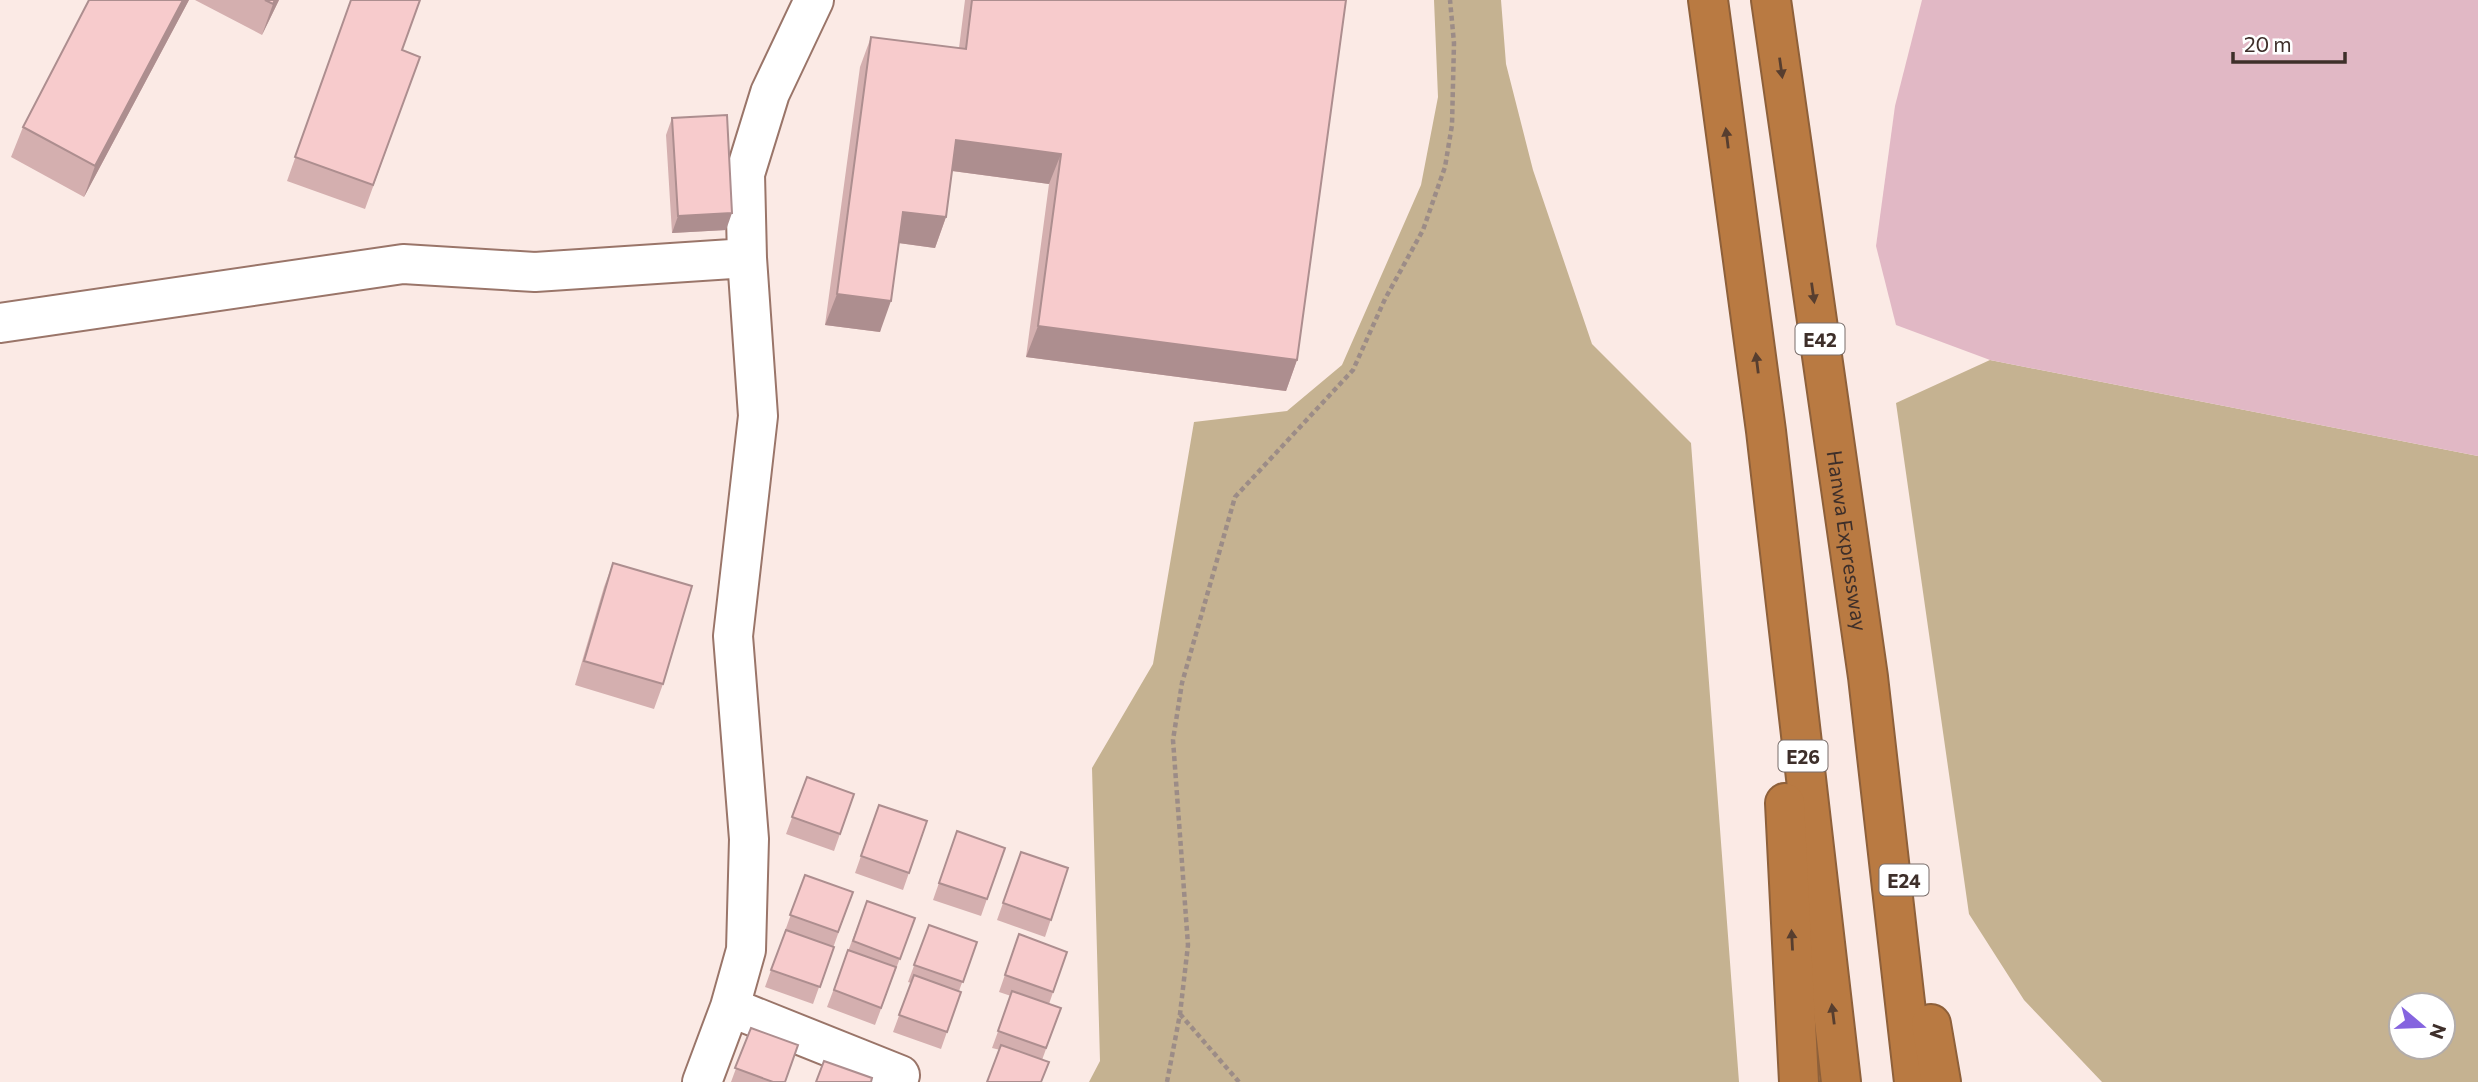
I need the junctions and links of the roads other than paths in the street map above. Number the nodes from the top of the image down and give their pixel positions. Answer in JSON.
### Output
{"nodes":[{"id":1,"x":814,"y":0,"type":"edge"},
{"id":2,"x":1708,"y":0,"type":"edge"},
{"id":3,"x":1772,"y":0,"type":"edge"},
{"id":4,"x":747,"y":258,"type":"junction"},
{"id":5,"x":0,"y":323,"type":"edge"},
{"id":6,"x":1766,"y":431,"type":"junction"},
{"id":7,"x":1868,"y":677,"type":"junction"},
{"id":8,"x":730,"y":1007,"type":"junction"},
{"id":9,"x":702,"y":1082,"type":"edge"},
{"id":10,"x":898,"y":1082,"type":"edge"},
{"id":11,"x":1799,"y":1082,"type":"edge"},
{"id":12,"x":1841,"y":1082,"type":"edge"},
{"id":13,"x":1914,"y":1082,"type":"edge"},
{"id":14,"x":1941,"y":1082,"type":"edge"}],
"edges":[{"from":1,"to":4,"type":"street"},
{"from":6,"to":2,"type":"highway","one_way":true},
{"from":3,"to":7,"type":"highway","name":"Hanwa Expressway","number":"E42","one_way":true},
{"from":4,"to":5,"type":"street"},
{"from":4,"to":8,"type":"street"},
{"from":11,"to":6,"type":"highway","one_way":true},
{"from":12,"to":6,"type":"highway","number":"E26","one_way":true},
{"from":7,"to":13,"type":"highway","name":"Hanwa Expressway"},
{"from":7,"to":14,"type":"highway","number":"E24"},
{"from":8,"to":9,"type":"street"},
{"from":8,"to":10,"type":"street"}]}
